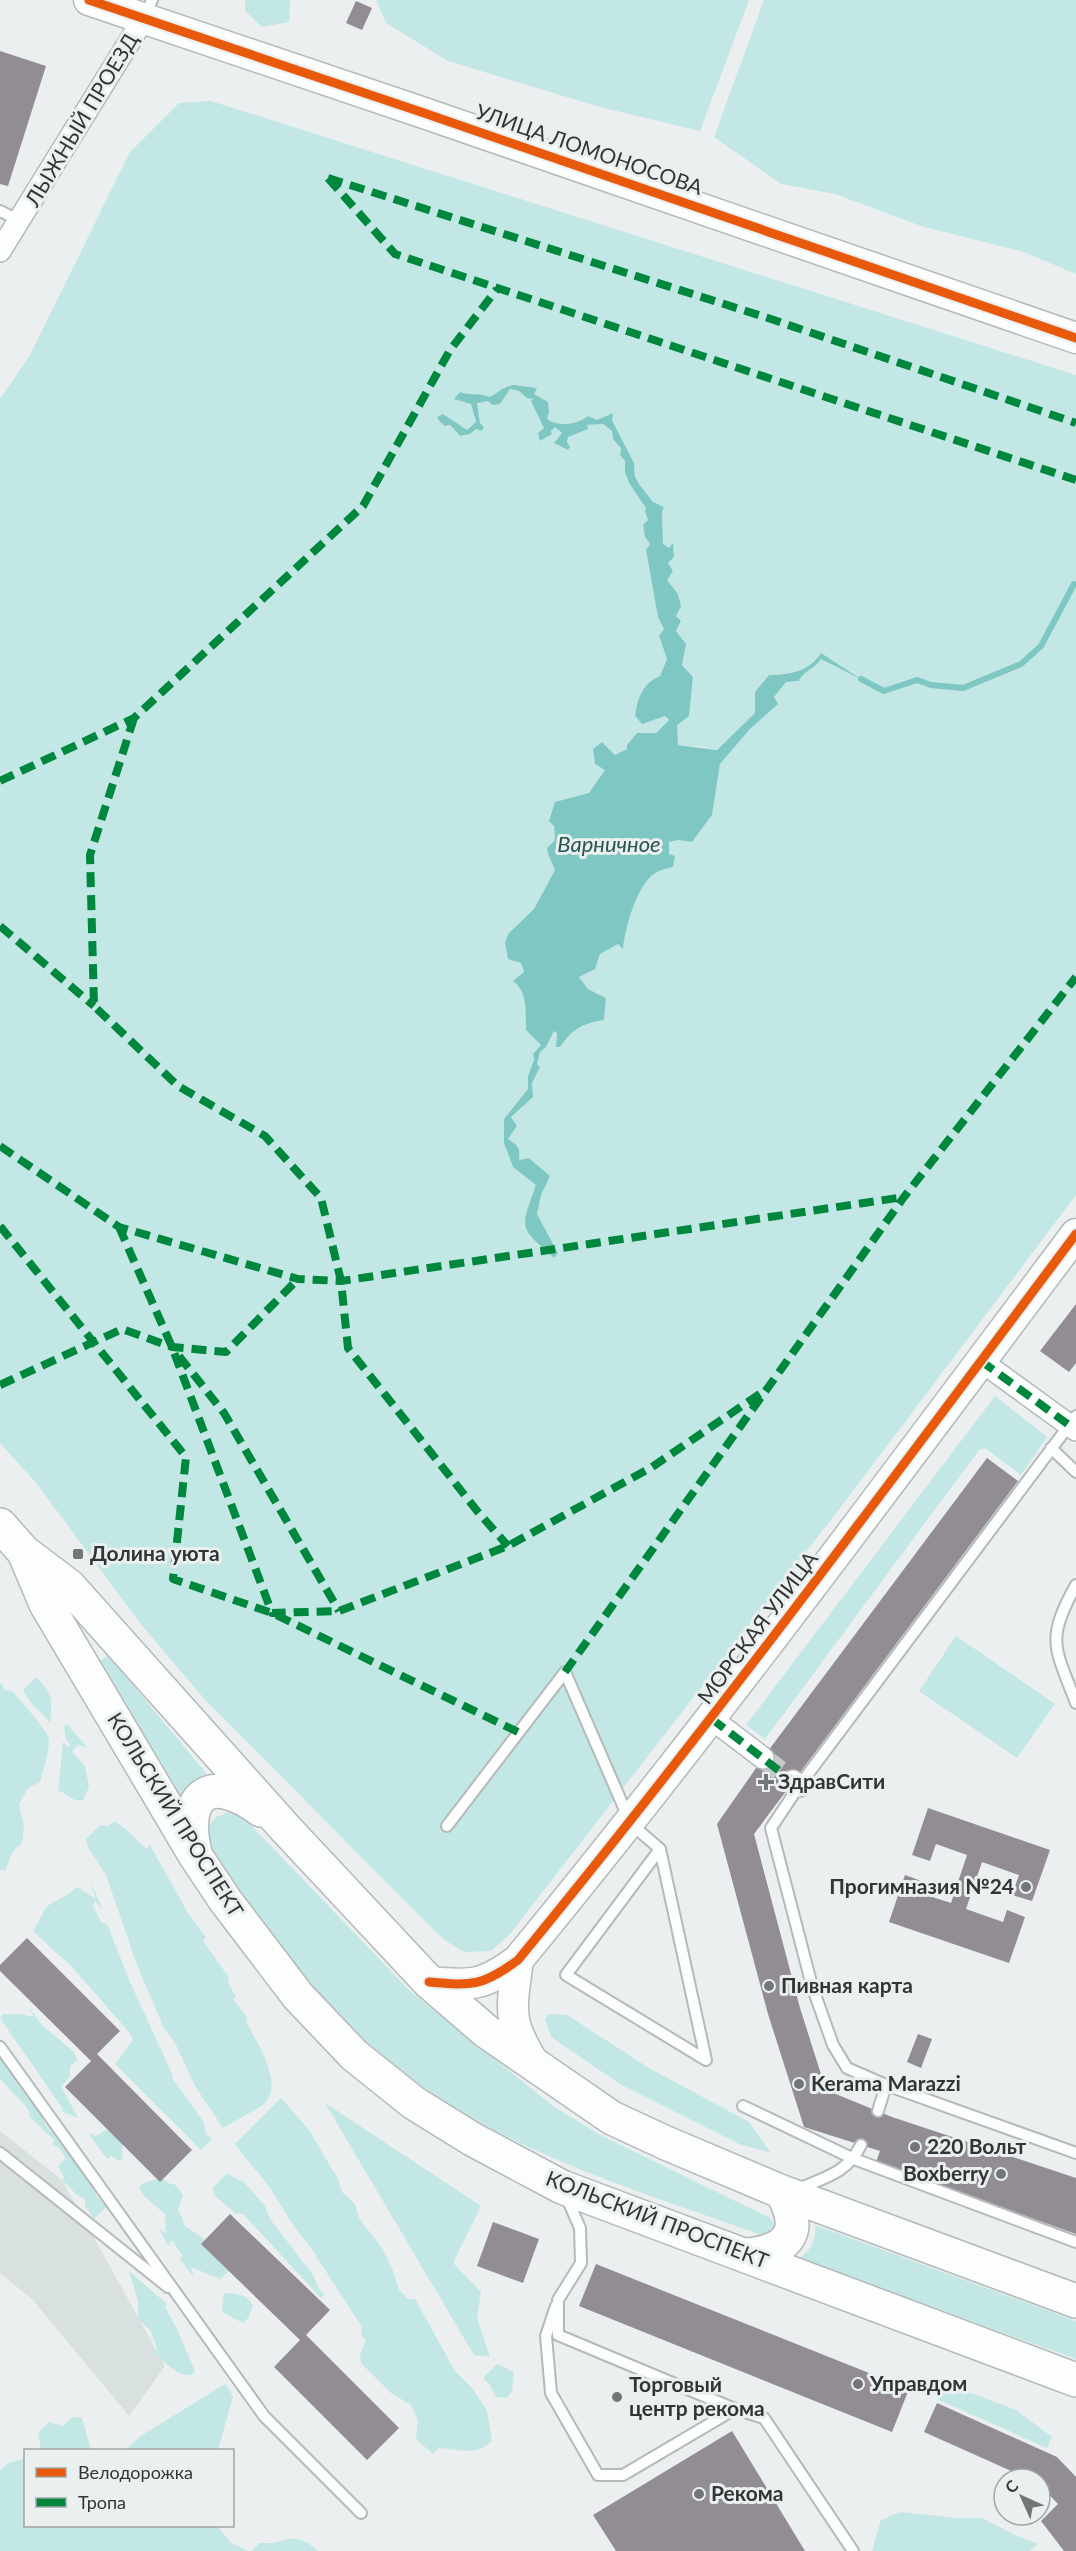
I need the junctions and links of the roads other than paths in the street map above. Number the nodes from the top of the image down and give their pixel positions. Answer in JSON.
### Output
{"nodes":[{"id":1,"x":88,"y":0,"type":"edge"},
{"id":2,"x":148,"y":9,"type":"edge"},
{"id":3,"x":0,"y":211,"type":"edge"},
{"id":4,"x":20,"y":220,"type":"junction"},
{"id":5,"x":0,"y":251,"type":"edge"},
{"id":6,"x":1076,"y":338,"type":"edge"},
{"id":7,"x":1076,"y":1234,"type":"edge"},
{"id":8,"x":981,"y":1361,"type":"junction"},
{"id":9,"x":1074,"y":1423,"type":"edge"},
{"id":10,"x":1051,"y":1448,"type":"junction"},
{"id":11,"x":1076,"y":1472,"type":"edge"},
{"id":12,"x":0,"y":1525,"type":"edge"},
{"id":13,"x":24,"y":1552,"type":"junction"},
{"id":14,"x":1076,"y":1585,"type":"edge"},
{"id":15,"x":1076,"y":1703,"type":"edge"},
{"id":16,"x":712,"y":1719,"type":"junction"},
{"id":17,"x":763,"y":1758,"type":"tunnel mouth"},
{"id":18,"x":631,"y":1824,"type":"junction"},
{"id":19,"x":447,"y":1826,"type":"dead end"},
{"id":20,"x":286,"y":1829,"type":"junction"},
{"id":21,"x":660,"y":1849,"type":"junction"},
{"id":22,"x":195,"y":1854,"type":"junction"},
{"id":23,"x":518,"y":1960,"type":"junction"},
{"id":24,"x":429,"y":1982,"type":"junction"},
{"id":25,"x":0,"y":2047,"type":"edge"},
{"id":26,"x":536,"y":2067,"type":"junction"},
{"id":27,"x":886,"y":2085,"type":"junction"},
{"id":28,"x":743,"y":2106,"type":"dead end"},
{"id":29,"x":878,"y":2111,"type":"dead end"},
{"id":30,"x":861,"y":2145,"type":"dead end"},
{"id":31,"x":0,"y":2153,"type":"edge"},
{"id":32,"x":1076,"y":2153,"type":"edge"},
{"id":33,"x":854,"y":2159,"type":"junction"},
{"id":34,"x":562,"y":2187,"type":"junction"},
{"id":35,"x":784,"y":2193,"type":"junction"},
{"id":36,"x":1076,"y":2242,"type":"edge"},
{"id":37,"x":747,"y":2255,"type":"junction"},
{"id":38,"x":179,"y":2296,"type":"junction"},
{"id":39,"x":558,"y":2300,"type":"junction"},
{"id":40,"x":1076,"y":2301,"type":"edge"},
{"id":41,"x":1076,"y":2380,"type":"edge"},
{"id":42,"x":735,"y":2409,"type":"junction"},
{"id":43,"x":361,"y":2513,"type":"dead end"},
{"id":44,"x":853,"y":2551,"type":"edge"}],
"edges":[{"from":1,"to":2,"type":"street","name":"УЛИЦА ЛОМОНОСОВА"},
{"from":2,"to":4,"type":"street","name":"ЛЫЖНЫЙ ПРОЕЗД"},
{"from":2,"to":6,"type":"street","name":"УЛИЦА ЛОМОНОСОВА"},
{"from":3,"to":4,"type":"lane"},
{"from":4,"to":5,"type":"street","name":"ЛЫЖНЫЙ ПРОЕЗД"},
{"from":7,"to":8,"type":"street","name":"МОРСКАЯ УЛИЦА"},
{"from":8,"to":9,"type":"street"},
{"from":8,"to":16,"type":"street","name":"МОРСКАЯ УЛИЦА"},
{"from":9,"to":10,"type":"lane"},
{"from":10,"to":11,"type":"lane"},
{"from":10,"to":27,"type":"lane"},
{"from":12,"to":13,"type":"main road","name":"КОЛЬСКИЙ ПРОСПЕКТ"},
{"from":13,"to":20,"type":"main road","name":"КОЛЬСКИЙ ПРОСПЕКТ"},
{"from":13,"to":22,"type":"main road","name":"КОЛЬСКИЙ ПРОСПЕКТ"},
{"from":14,"to":15,"type":"lane"},
{"from":16,"to":17,"type":"street"},
{"from":16,"to":18,"type":"street","name":"МОРСКАЯ УЛИЦА"},
{"from":18,"to":19,"type":"lane"},
{"from":18,"to":21,"type":"lane"},
{"from":18,"to":23,"type":"street","name":"МОРСКАЯ УЛИЦА"},
{"from":20,"to":22,"type":"main road"},
{"from":20,"to":24,"type":"main road","name":"КОЛЬСКИЙ ПРОСПЕКТ"},
{"from":21,"to":21,"type":"lane"},
{"from":22,"to":34,"type":"main road","name":"КОЛЬСКИЙ ПРОСПЕКТ"},
{"from":23,"to":24,"type":"street","name":"МОРСКАЯ УЛИЦА"},
{"from":23,"to":26,"type":"street"},
{"from":24,"to":26,"type":"main road","name":"КОЛЬСКИЙ ПРОСПЕКТ"},
{"from":25,"to":38,"type":"lane"},
{"from":26,"to":35,"type":"main road","name":"КОЛЬСКИЙ ПРОСПЕКТ"},
{"from":27,"to":29,"type":"lane"},
{"from":27,"to":32,"type":"lane"},
{"from":28,"to":33,"type":"lane"},
{"from":30,"to":33,"type":"lane"},
{"from":31,"to":38,"type":"lane"},
{"from":33,"to":35,"type":"lane"},
{"from":33,"to":36,"type":"lane"},
{"from":34,"to":37,"type":"main road","name":"КОЛЬСКИЙ ПРОСПЕКТ"},
{"from":34,"to":39,"type":"lane"},
{"from":35,"to":37,"type":"main road"},
{"from":35,"to":40,"type":"main road","name":"КОЛЬСКИЙ ПРОСПЕКТ"},
{"from":37,"to":41,"type":"main road","name":"КОЛЬСКИЙ ПРОСПЕКТ"},
{"from":38,"to":43,"type":"lane"},
{"from":39,"to":42,"type":"lane"},
{"from":39,"to":42,"type":"lane"},
{"from":42,"to":44,"type":"lane"}]}
